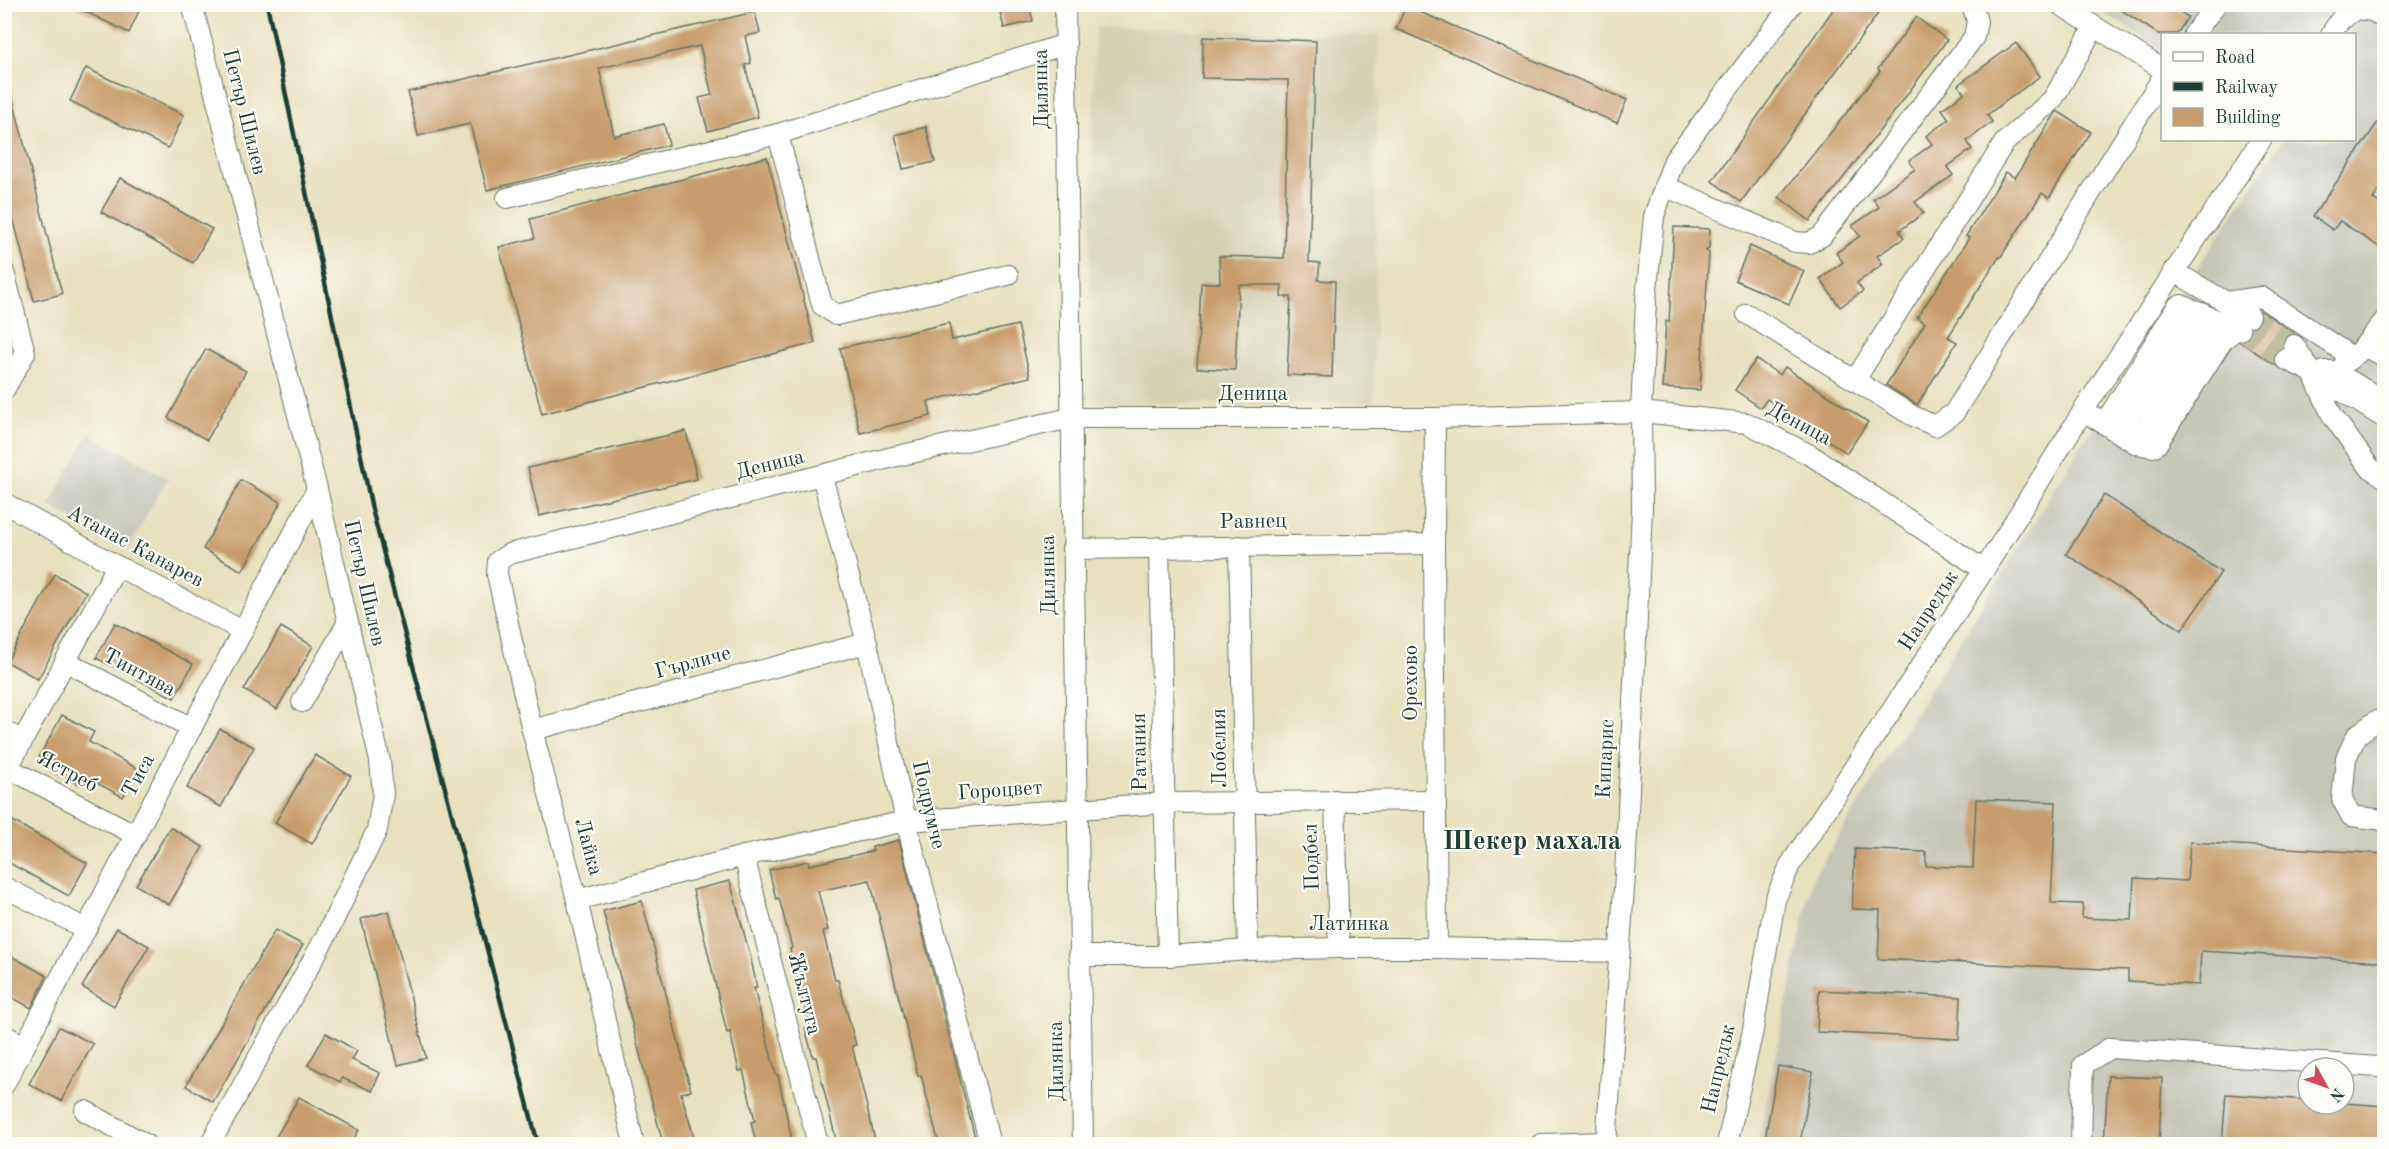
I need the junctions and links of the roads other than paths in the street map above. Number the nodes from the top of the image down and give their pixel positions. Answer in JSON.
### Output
{"nodes":[{"id":1,"x":192,"y":4,"type":"edge"},
{"id":2,"x":1065,"y":4,"type":"edge"},
{"id":3,"x":1792,"y":4,"type":"edge"},
{"id":4,"x":1972,"y":4,"type":"edge"},
{"id":5,"x":2059,"y":4,"type":"edge"},
{"id":6,"x":2216,"y":4,"type":"edge"},
{"id":7,"x":2092,"y":17,"type":"edge"},
{"id":8,"x":2385,"y":19,"type":"edge"},
{"id":9,"x":2195,"y":33,"type":"edge"},
{"id":10,"x":2332,"y":33,"type":"edge"},
{"id":11,"x":1066,"y":44,"type":"junction"},
{"id":12,"x":2161,"y":68,"type":"edge"},
{"id":13,"x":2161,"y":81,"type":"edge"},
{"id":14,"x":778,"y":134,"type":"junction"},
{"id":15,"x":2260,"y":141,"type":"edge"},
{"id":16,"x":1664,"y":186,"type":"junction"},
{"id":17,"x":507,"y":198,"type":"dead end"},
{"id":18,"x":2173,"y":271,"type":"junction"},
{"id":19,"x":4,"y":272,"type":"edge"},
{"id":20,"x":1008,"y":275,"type":"dead end"},
{"id":21,"x":2225,"y":302,"type":"junction"},
{"id":22,"x":1747,"y":314,"type":"dead end"},
{"id":23,"x":2222,"y":320,"type":"junction"},
{"id":24,"x":2373,"y":339,"type":"edge"},
{"id":25,"x":2290,"y":352,"type":"tunnel mouth"},
{"id":26,"x":2385,"y":356,"type":"edge"},
{"id":27,"x":2334,"y":370,"type":"junction"},
{"id":28,"x":2312,"y":372,"type":"junction"},
{"id":29,"x":1855,"y":380,"type":"junction"},
{"id":30,"x":4,"y":390,"type":"edge"},
{"id":31,"x":2385,"y":401,"type":"edge"},
{"id":32,"x":2083,"y":411,"type":"junction"},
{"id":33,"x":1641,"y":412,"type":"junction"},
{"id":34,"x":1071,"y":418,"type":"junction"},
{"id":35,"x":1435,"y":418,"type":"junction"},
{"id":36,"x":2385,"y":418,"type":"edge"},
{"id":37,"x":2118,"y":432,"type":"junction"},
{"id":38,"x":822,"y":476,"type":"junction"},
{"id":39,"x":2385,"y":477,"type":"edge"},
{"id":40,"x":317,"y":489,"type":"junction"},
{"id":41,"x":4,"y":503,"type":"edge"},
{"id":42,"x":1434,"y":544,"type":"junction"},
{"id":43,"x":1239,"y":546,"type":"junction"},
{"id":44,"x":1159,"y":547,"type":"junction"},
{"id":45,"x":1072,"y":549,"type":"junction"},
{"id":46,"x":498,"y":561,"type":"joint"},
{"id":47,"x":117,"y":566,"type":"junction"},
{"id":48,"x":1984,"y":570,"type":"junction"},
{"id":49,"x":348,"y":622,"type":"junction"},
{"id":50,"x":243,"y":631,"type":"junction"},
{"id":51,"x":867,"y":643,"type":"junction"},
{"id":52,"x":64,"y":661,"type":"junction"},
{"id":53,"x":302,"y":702,"type":"dead end"},
{"id":54,"x":2385,"y":723,"type":"edge"},
{"id":55,"x":192,"y":728,"type":"junction"},
{"id":56,"x":532,"y":730,"type":"junction"},
{"id":57,"x":13,"y":736,"type":"edge"},
{"id":58,"x":6,"y":771,"type":"edge"},
{"id":59,"x":1435,"y":800,"type":"junction"},
{"id":60,"x":1335,"y":801,"type":"junction"},
{"id":61,"x":1165,"y":803,"type":"junction"},
{"id":62,"x":1246,"y":803,"type":"junction"},
{"id":63,"x":1077,"y":810,"type":"junction"},
{"id":64,"x":2385,"y":820,"type":"edge"},
{"id":65,"x":906,"y":821,"type":"junction"},
{"id":66,"x":136,"y":835,"type":"junction"},
{"id":67,"x":744,"y":856,"type":"junction"},
{"id":68,"x":4,"y":887,"type":"edge"},
{"id":69,"x":577,"y":900,"type":"junction"},
{"id":70,"x":86,"y":929,"type":"junction"},
{"id":71,"x":1339,"y":948,"type":"junction"},
{"id":72,"x":1437,"y":948,"type":"junction"},
{"id":73,"x":1248,"y":950,"type":"junction"},
{"id":74,"x":1619,"y":952,"type":"junction"},
{"id":75,"x":1079,"y":956,"type":"junction"},
{"id":76,"x":1168,"y":956,"type":"junction"},
{"id":77,"x":4,"y":1035,"type":"edge"},
{"id":78,"x":25,"y":1046,"type":"junction"},
{"id":79,"x":2378,"y":1067,"type":"dead end"},
{"id":80,"x":4,"y":1085,"type":"edge"},
{"id":81,"x":85,"y":1111,"type":"dead end"},
{"id":82,"x":1606,"y":1143,"type":"edge"},
{"id":83,"x":145,"y":1144,"type":"edge"},
{"id":84,"x":211,"y":1144,"type":"edge"},
{"id":85,"x":634,"y":1144,"type":"edge"},
{"id":86,"x":818,"y":1144,"type":"edge"},
{"id":87,"x":990,"y":1144,"type":"edge"},
{"id":88,"x":1083,"y":1144,"type":"edge"},
{"id":89,"x":1541,"y":1144,"type":"edge"},
{"id":90,"x":1727,"y":1144,"type":"edge"},
{"id":91,"x":2081,"y":1144,"type":"edge"}],
"edges":[{"from":1,"to":40,"type":"street","name":"Петър Шилев"},
{"from":2,"to":11,"type":"street","name":"Дилянка"},
{"from":3,"to":16,"type":"street","name":"Кипарис"},
{"from":4,"to":16,"type":"street"},
{"from":5,"to":7,"type":"street"},
{"from":6,"to":9,"type":"street"},
{"from":7,"to":12,"type":"street"},
{"from":7,"to":29,"type":"street"},
{"from":8,"to":10,"type":"street"},
{"from":11,"to":14,"type":"street"},
{"from":11,"to":34,"type":"street","name":"Дилянка"},
{"from":13,"to":29,"type":"street"},
{"from":14,"to":17,"type":"street"},
{"from":14,"to":20,"type":"street"},
{"from":15,"to":18,"type":"street","name":"Напредък"},
{"from":16,"to":33,"type":"street","name":"Кипарис"},
{"from":18,"to":21,"type":"street"},
{"from":18,"to":32,"type":"street","name":"Напредък"},
{"from":19,"to":30,"type":"street"},
{"from":21,"to":23,"type":"street"},
{"from":21,"to":24,"type":"street"},
{"from":22,"to":29,"type":"street"},
{"from":23,"to":37,"type":"street"},
{"from":23,"to":37,"type":"street"},
{"from":23,"to":37,"type":"street"},
{"from":24,"to":26,"type":"street"},
{"from":24,"to":27,"type":"street"},
{"from":25,"to":28,"type":"street"},
{"from":27,"to":28,"type":"street"},
{"from":27,"to":31,"type":"street"},
{"from":28,"to":36,"type":"street"},
{"from":28,"to":39,"type":"street"},
{"from":32,"to":37,"type":"street"},
{"from":32,"to":48,"type":"street","name":"Напредък"},
{"from":33,"to":35,"type":"street","name":"Деница"},
{"from":33,"to":48,"type":"street","name":"Деница"},
{"from":33,"to":74,"type":"street","name":"Кипарис"},
{"from":34,"to":35,"type":"street","name":"Деница"},
{"from":34,"to":38,"type":"street","name":"Деница"},
{"from":34,"to":45,"type":"street","name":"Дилянка"},
{"from":35,"to":42,"type":"street","name":"Орехово"},
{"from":38,"to":46,"type":"street","name":"Деница"},
{"from":38,"to":51,"type":"street","name":"Подрумче"},
{"from":40,"to":49,"type":"street","name":"Петър Шилев"},
{"from":40,"to":50,"type":"street","name":"Тиса"},
{"from":41,"to":47,"type":"street","name":"Атанас Канарев"},
{"from":42,"to":43,"type":"street","name":"Равнец"},
{"from":42,"to":59,"type":"street","name":"Орехово"},
{"from":43,"to":44,"type":"street","name":"Равнец"},
{"from":43,"to":62,"type":"street","name":"Лобелия"},
{"from":44,"to":45,"type":"street","name":"Равнец"},
{"from":44,"to":61,"type":"street","name":"Ратания"},
{"from":45,"to":63,"type":"street","name":"Дилянка"},
{"from":46,"to":56,"type":"street","name":"Лайка"},
{"from":47,"to":50,"type":"street","name":"Атанас Канарев"},
{"from":47,"to":52,"type":"street"},
{"from":48,"to":90,"type":"street","name":"Напредък"},
{"from":49,"to":53,"type":"street"},
{"from":49,"to":84,"type":"street","name":"Петър Шилев"},
{"from":50,"to":55,"type":"street","name":"Тиса"},
{"from":51,"to":56,"type":"street","name":"Гърличе"},
{"from":51,"to":65,"type":"street","name":"Подрумче"},
{"from":52,"to":55,"type":"street","name":"Тинтява"},
{"from":52,"to":57,"type":"street"},
{"from":54,"to":64,"type":"street"},
{"from":55,"to":66,"type":"street","name":"Тиса"},
{"from":56,"to":69,"type":"street","name":"Лайка"},
{"from":57,"to":58,"type":"street"},
{"from":58,"to":66,"type":"street","name":"Ястреб"},
{"from":59,"to":60,"type":"street","name":"Гороцвет"},
{"from":59,"to":72,"type":"street","name":"Орехово"},
{"from":60,"to":62,"type":"street","name":"Гороцвет"},
{"from":60,"to":71,"type":"street","name":"Подбел"},
{"from":61,"to":62,"type":"street","name":"Гороцвет"},
{"from":61,"to":63,"type":"street","name":"Гороцвет"},
{"from":61,"to":76,"type":"street","name":"Ратания"},
{"from":62,"to":73,"type":"street","name":"Лобелия"},
{"from":63,"to":65,"type":"street","name":"Гороцвет"},
{"from":63,"to":75,"type":"street","name":"Дилянка"},
{"from":65,"to":67,"type":"street","name":"Гороцвет"},
{"from":65,"to":87,"type":"street","name":"Подрумче"},
{"from":66,"to":70,"type":"street","name":"Тиса"},
{"from":67,"to":69,"type":"street","name":"Гороцвет"},
{"from":67,"to":86,"type":"street","name":"Жълтуга"},
{"from":68,"to":70,"type":"street"},
{"from":69,"to":85,"type":"street","name":"Лайка"},
{"from":70,"to":78,"type":"street","name":"Тиса"},
{"from":71,"to":72,"type":"street","name":"Латинка"},
{"from":71,"to":73,"type":"street","name":"Латинка"},
{"from":72,"to":74,"type":"street","name":"Латинка"},
{"from":73,"to":76,"type":"street","name":"Латинка"},
{"from":74,"to":82,"type":"street","name":"Кипарис"},
{"from":75,"to":76,"type":"street","name":"Латинка"},
{"from":75,"to":88,"type":"street","name":"Дилянка"},
{"from":77,"to":78,"type":"street"},
{"from":78,"to":80,"type":"street","name":"Тиса"},
{"from":79,"to":91,"type":"street"},
{"from":81,"to":83,"type":"street"},
{"from":82,"to":89,"type":"street"}]}
